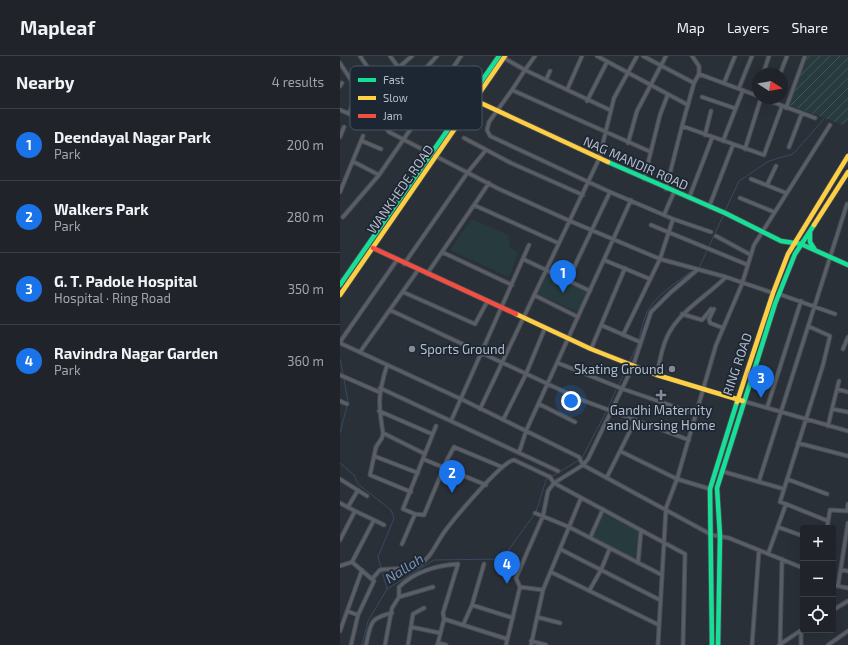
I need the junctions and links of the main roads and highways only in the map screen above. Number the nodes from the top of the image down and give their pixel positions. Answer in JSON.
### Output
{"nodes":[{"id":1,"x":503,"y":57,"type":"edge"},
{"id":2,"x":482,"y":83,"type":"edge"},
{"id":3,"x":482,"y":90,"type":"edge"},
{"id":4,"x":482,"y":104,"type":"edge"},
{"id":5,"x":450,"y":130,"type":"edge"},
{"id":6,"x":453,"y":130,"type":"edge"},
{"id":7,"x":433,"y":156,"type":"junction"},
{"id":8,"x":848,"y":156,"type":"edge"},
{"id":9,"x":848,"y":172,"type":"edge"},
{"id":10,"x":810,"y":232,"type":"junction"},
{"id":11,"x":794,"y":244,"type":"junction"},
{"id":12,"x":801,"y":244,"type":"junction"},
{"id":13,"x":373,"y":248,"type":"junction"},
{"id":14,"x":815,"y":250,"type":"junction"},
{"id":15,"x":848,"y":265,"type":"edge"},
{"id":16,"x":340,"y":284,"type":"edge"},
{"id":17,"x":340,"y":295,"type":"edge"},
{"id":18,"x":737,"y":399,"type":"junction"},
{"id":19,"x":743,"y":401,"type":"junction"},
{"id":20,"x":712,"y":645,"type":"edge"},
{"id":21,"x":718,"y":645,"type":"edge"}],
"edges":[{"from":1,"to":2,"type":"main road"},
{"from":1,"to":3,"type":"main road","name":"WANKHEDE ROAD"},
{"from":4,"to":11,"type":"main road","name":"NAG MANDIR ROAD"},
{"from":5,"to":7,"type":"main road"},
{"from":6,"to":7,"type":"main road","name":"WANKHEDE ROAD"},
{"from":7,"to":13,"type":"main road","name":"WANKHEDE ROAD"},
{"from":7,"to":16,"type":"main road"},
{"from":8,"to":11,"type":"main road","name":"RING ROAD"},
{"from":9,"to":10,"type":"main road","name":"RING ROAD"},
{"from":10,"to":12,"type":"main road","name":"RING ROAD"},
{"from":10,"to":14,"type":"main road"},
{"from":11,"to":12,"type":"main road","name":"NAG MANDIR ROAD"},
{"from":11,"to":18,"type":"main road","name":"RING ROAD"},
{"from":12,"to":14,"type":"main road"},
{"from":12,"to":19,"type":"main road","name":"RING ROAD"},
{"from":13,"to":17,"type":"main road","name":"WANKHEDE ROAD"},
{"from":13,"to":18,"type":"main road"},
{"from":14,"to":15,"type":"main road"},
{"from":18,"to":19,"type":"main road"},
{"from":18,"to":20,"type":"main road","name":"RING ROAD"},
{"from":19,"to":21,"type":"main road","name":"RING ROAD"}]}
